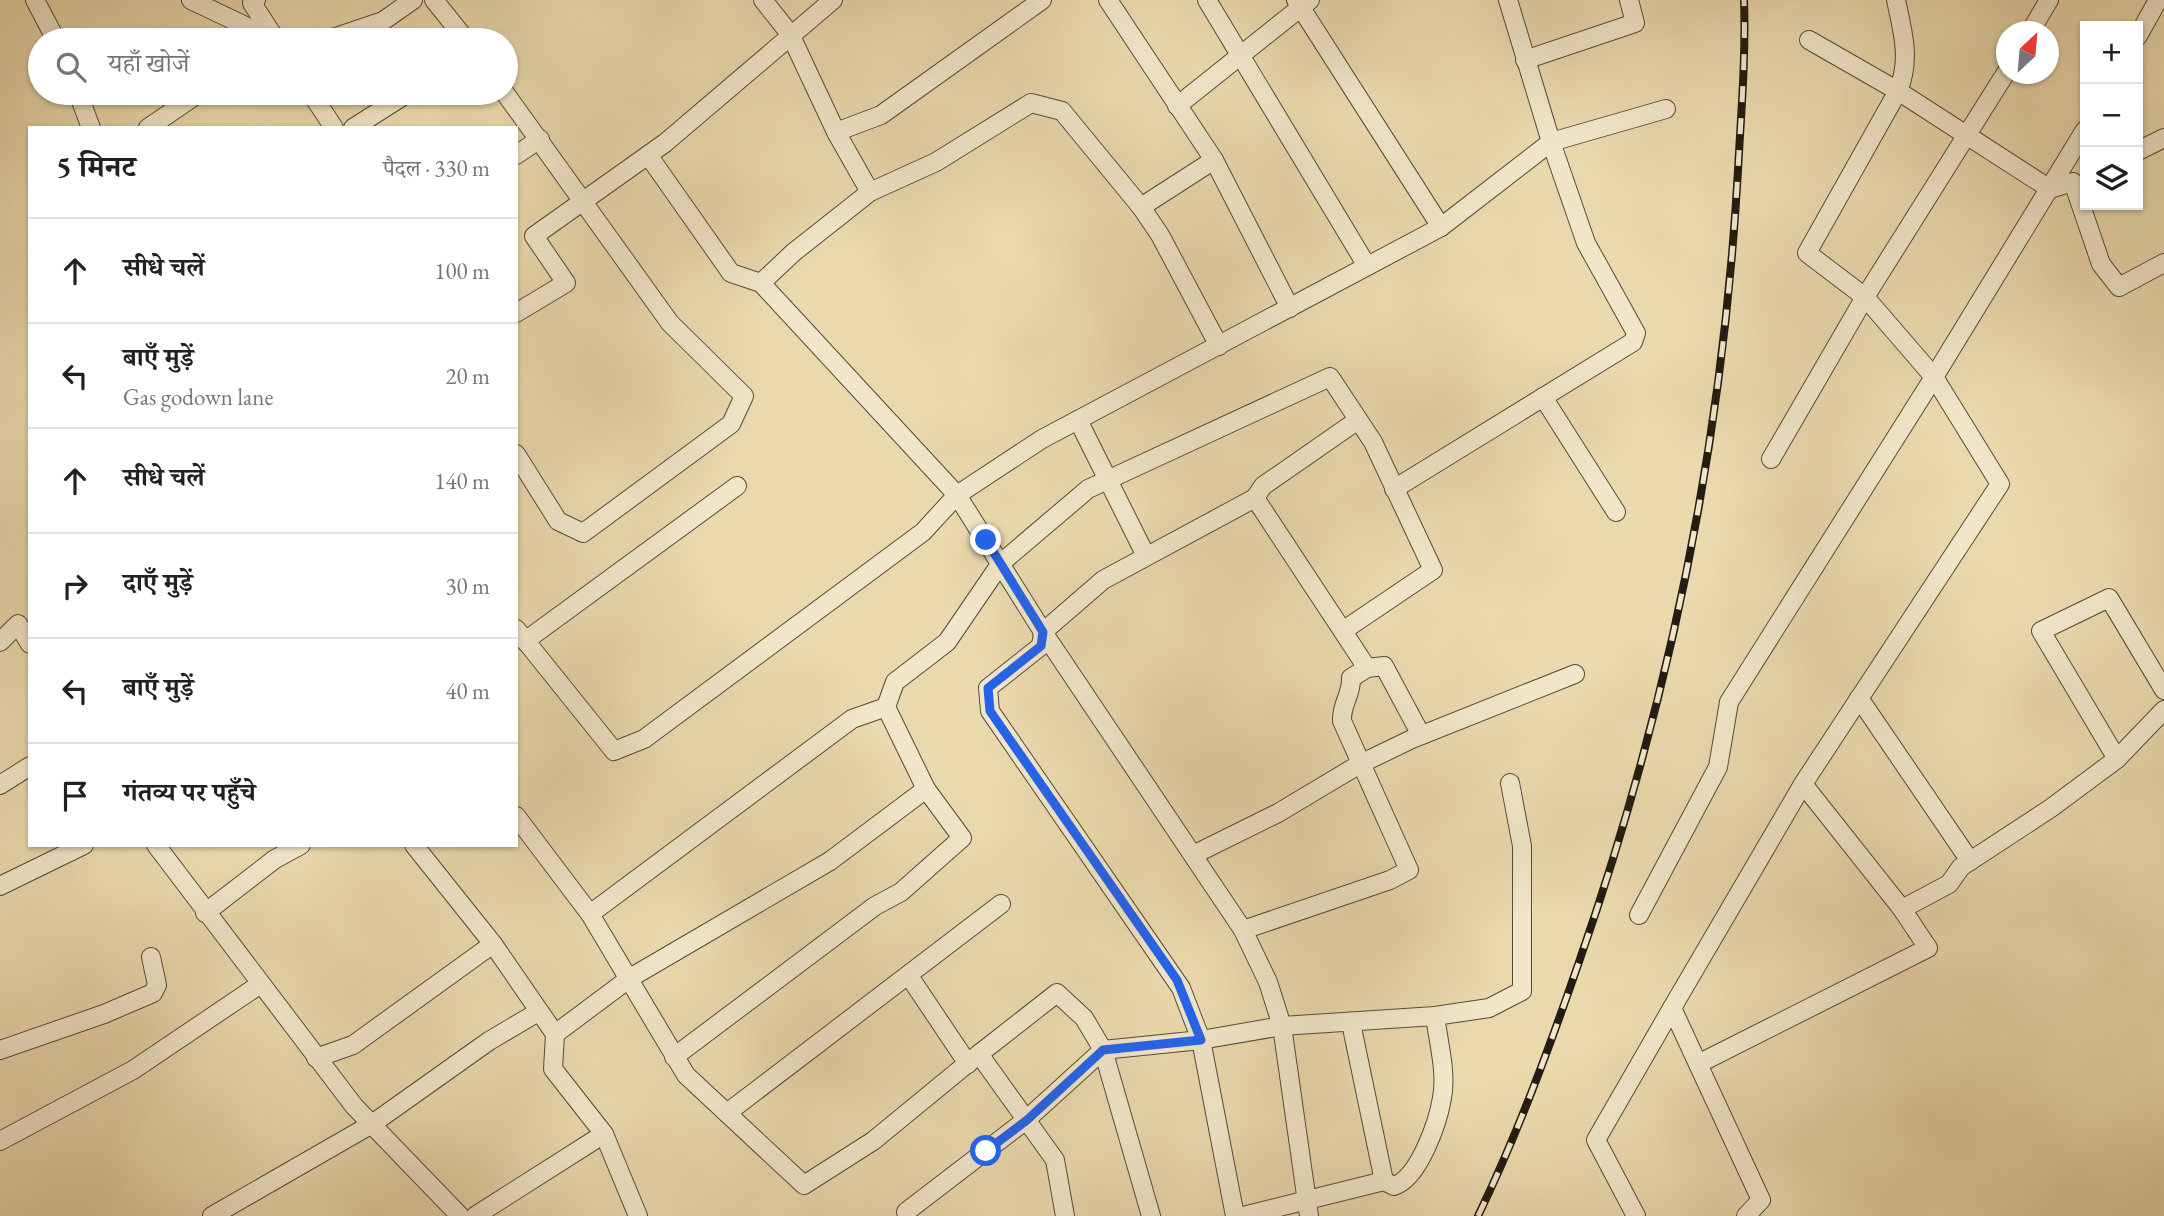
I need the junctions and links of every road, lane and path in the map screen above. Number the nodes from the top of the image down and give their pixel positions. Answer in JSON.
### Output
{"nodes":[{"id":1,"x":35,"y":0,"type":"edge"},
{"id":2,"x":191,"y":0,"type":"edge"},
{"id":3,"x":256,"y":0,"type":"edge"},
{"id":4,"x":413,"y":0,"type":"edge"},
{"id":5,"x":434,"y":0,"type":"edge"},
{"id":6,"x":763,"y":0,"type":"edge"},
{"id":7,"x":833,"y":0,"type":"edge"},
{"id":8,"x":1042,"y":0,"type":"edge"},
{"id":9,"x":1108,"y":0,"type":"edge"},
{"id":10,"x":1206,"y":0,"type":"edge"},
{"id":11,"x":1508,"y":0,"type":"edge"},
{"id":12,"x":1629,"y":0,"type":"edge"},
{"id":13,"x":1896,"y":0,"type":"edge"},
{"id":14,"x":2049,"y":0,"type":"edge"},
{"id":15,"x":2158,"y":0,"type":"edge"},
{"id":16,"x":1302,"y":2,"type":"edge"},
{"id":17,"x":2037,"y":21,"type":"edge"},
{"id":18,"x":2143,"y":27,"type":"edge"},
{"id":19,"x":50,"y":28,"type":"edge"},
{"id":20,"x":250,"y":28,"type":"edge"},
{"id":21,"x":268,"y":28,"type":"edge"},
{"id":22,"x":362,"y":28,"type":"edge"},
{"id":23,"x":456,"y":28,"type":"edge"},
{"id":24,"x":790,"y":34,"type":"junction"},
{"id":25,"x":1809,"y":40,"type":"dead end"},
{"id":26,"x":1242,"y":56,"type":"junction"},
{"id":27,"x":1525,"y":60,"type":"junction"},
{"id":28,"x":1999,"y":84,"type":"edge"},
{"id":29,"x":1898,"y":92,"type":"junction"},
{"id":30,"x":82,"y":105,"type":"edge"},
{"id":31,"x":182,"y":105,"type":"edge"},
{"id":32,"x":319,"y":105,"type":"edge"},
{"id":33,"x":389,"y":105,"type":"edge"},
{"id":34,"x":514,"y":105,"type":"edge"},
{"id":35,"x":1177,"y":106,"type":"junction"},
{"id":36,"x":1666,"y":109,"type":"dead end"},
{"id":37,"x":90,"y":126,"type":"edge"},
{"id":38,"x":151,"y":126,"type":"edge"},
{"id":39,"x":333,"y":126,"type":"edge"},
{"id":40,"x":356,"y":126,"type":"edge"},
{"id":41,"x":836,"y":132,"type":"junction"},
{"id":42,"x":1967,"y":138,"type":"junction"},
{"id":43,"x":2164,"y":138,"type":"edge"},
{"id":44,"x":540,"y":139,"type":"junction"},
{"id":45,"x":1551,"y":142,"type":"junction"},
{"id":46,"x":2081,"y":147,"type":"edge"},
{"id":47,"x":2143,"y":148,"type":"edge"},
{"id":48,"x":518,"y":154,"type":"edge"},
{"id":49,"x":648,"y":155,"type":"junction"},
{"id":50,"x":1214,"y":160,"type":"junction"},
{"id":51,"x":2073,"y":176,"type":"edge"},
{"id":52,"x":2050,"y":189,"type":"junction"},
{"id":53,"x":870,"y":192,"type":"junction"},
{"id":54,"x":584,"y":201,"type":"junction"},
{"id":55,"x":1141,"y":207,"type":"junction"},
{"id":56,"x":1441,"y":227,"type":"junction"},
{"id":57,"x":2164,"y":263,"type":"edge"},
{"id":58,"x":1367,"y":265,"type":"junction"},
{"id":59,"x":761,"y":284,"type":"junction"},
{"id":60,"x":1865,"y":297,"type":"junction"},
{"id":61,"x":1290,"y":308,"type":"junction"},
{"id":62,"x":518,"y":312,"type":"edge"},
{"id":63,"x":1219,"y":346,"type":"junction"},
{"id":64,"x":1934,"y":377,"type":"junction"},
{"id":65,"x":1543,"y":397,"type":"junction"},
{"id":66,"x":1358,"y":420,"type":"junction"},
{"id":67,"x":1078,"y":421,"type":"junction"},
{"id":68,"x":518,"y":457,"type":"edge"},
{"id":69,"x":1771,"y":459,"type":"dead end"},
{"id":70,"x":1109,"y":480,"type":"junction"},
{"id":71,"x":737,"y":486,"type":"dead end"},
{"id":72,"x":1394,"y":489,"type":"junction"},
{"id":73,"x":957,"y":495,"type":"junction"},
{"id":74,"x":1255,"y":498,"type":"junction"},
{"id":75,"x":1616,"y":512,"type":"dead end"},
{"id":76,"x":1145,"y":554,"type":"junction"},
{"id":77,"x":1001,"y":563,"type":"junction"},
{"id":78,"x":24,"y":619,"type":"edge"},
{"id":79,"x":1344,"y":629,"type":"junction"},
{"id":80,"x":1043,"y":632,"type":"junction"},
{"id":81,"x":521,"y":635,"type":"edge"},
{"id":82,"x":0,"y":642,"type":"edge"},
{"id":83,"x":1367,"y":668,"type":"junction"},
{"id":84,"x":1575,"y":674,"type":"dead end"},
{"id":85,"x":2164,"y":690,"type":"edge"},
{"id":86,"x":1859,"y":698,"type":"junction"},
{"id":87,"x":886,"y":707,"type":"junction"},
{"id":88,"x":2164,"y":710,"type":"edge"},
{"id":89,"x":1421,"y":735,"type":"junction"},
{"id":90,"x":2117,"y":759,"type":"junction"},
{"id":91,"x":1360,"y":764,"type":"junction"},
{"id":92,"x":28,"y":766,"type":"edge"},
{"id":93,"x":1510,"y":783,"type":"dead end"},
{"id":94,"x":1803,"y":784,"type":"junction"},
{"id":95,"x":0,"y":785,"type":"edge"},
{"id":96,"x":926,"y":789,"type":"junction"},
{"id":97,"x":518,"y":819,"type":"edge"},
{"id":98,"x":81,"y":847,"type":"edge"},
{"id":99,"x":157,"y":847,"type":"edge"},
{"id":100,"x":297,"y":847,"type":"edge"},
{"id":101,"x":416,"y":847,"type":"edge"},
{"id":102,"x":1193,"y":855,"type":"junction"},
{"id":103,"x":1970,"y":861,"type":"junction"},
{"id":104,"x":0,"y":886,"type":"edge"},
{"id":105,"x":1001,"y":904,"type":"dead end"},
{"id":106,"x":1902,"y":909,"type":"junction"},
{"id":107,"x":205,"y":914,"type":"junction"},
{"id":108,"x":590,"y":914,"type":"junction"},
{"id":109,"x":1639,"y":915,"type":"dead end"},
{"id":110,"x":1243,"y":930,"type":"junction"},
{"id":111,"x":492,"y":944,"type":"junction"},
{"id":112,"x":150,"y":957,"type":"dead end"},
{"id":113,"x":909,"y":976,"type":"junction"},
{"id":114,"x":630,"y":978,"type":"junction"},
{"id":115,"x":259,"y":985,"type":"junction"},
{"id":116,"x":1672,"y":1008,"type":"junction"},
{"id":117,"x":538,"y":1012,"type":"junction"},
{"id":118,"x":1435,"y":1016,"type":"junction"},
{"id":119,"x":1351,"y":1023,"type":"junction"},
{"id":120,"x":1282,"y":1026,"type":"junction"},
{"id":121,"x":555,"y":1034,"type":"junction"},
{"id":122,"x":1201,"y":1040,"type":"junction"},
{"id":123,"x":0,"y":1050,"type":"edge"},
{"id":124,"x":1103,"y":1050,"type":"junction"},
{"id":125,"x":674,"y":1057,"type":"junction"},
{"id":126,"x":316,"y":1058,"type":"junction"},
{"id":127,"x":973,"y":1059,"type":"junction"},
{"id":128,"x":1698,"y":1064,"type":"junction"},
{"id":129,"x":727,"y":1113,"type":"junction"},
{"id":130,"x":1027,"y":1120,"type":"junction"},
{"id":131,"x":372,"y":1124,"type":"junction"},
{"id":132,"x":604,"y":1134,"type":"junction"},
{"id":133,"x":0,"y":1141,"type":"edge"},
{"id":134,"x":1384,"y":1181,"type":"junction"},
{"id":135,"x":1308,"y":1209,"type":"edge"},
{"id":136,"x":906,"y":1212,"type":"dead end"},
{"id":137,"x":212,"y":1216,"type":"edge"},
{"id":138,"x":460,"y":1216,"type":"edge"},
{"id":139,"x":475,"y":1216,"type":"edge"},
{"id":140,"x":638,"y":1216,"type":"edge"},
{"id":141,"x":1065,"y":1216,"type":"edge"},
{"id":142,"x":1151,"y":1216,"type":"edge"},
{"id":143,"x":1235,"y":1216,"type":"edge"},
{"id":144,"x":1243,"y":1216,"type":"edge"},
{"id":145,"x":1636,"y":1216,"type":"edge"},
{"id":146,"x":1746,"y":1216,"type":"edge"}],
"edges":[{"from":1,"to":19,"type":"street"},
{"from":2,"to":20,"type":"street"},
{"from":3,"to":21,"type":"street"},
{"from":4,"to":22,"type":"street"},
{"from":5,"to":23,"type":"street"},
{"from":6,"to":24,"type":"street"},
{"from":7,"to":24,"type":"street"},
{"from":8,"to":41,"type":"street"},
{"from":9,"to":35,"type":"street"},
{"from":10,"to":26,"type":"street"},
{"from":11,"to":27,"type":"street"},
{"from":12,"to":27,"type":"street"},
{"from":13,"to":29,"type":"street"},
{"from":14,"to":17,"type":"street"},
{"from":15,"to":18,"type":"street"},
{"from":16,"to":26,"type":"street"},
{"from":16,"to":56,"type":"street"},
{"from":24,"to":41,"type":"street"},
{"from":24,"to":49,"type":"street"},
{"from":25,"to":29,"type":"street"},
{"from":26,"to":35,"type":"street"},
{"from":26,"to":58,"type":"street"},
{"from":27,"to":45,"type":"street"},
{"from":28,"to":42,"type":"street"},
{"from":29,"to":42,"type":"street"},
{"from":29,"to":60,"type":"street"},
{"from":30,"to":37,"type":"street"},
{"from":31,"to":38,"type":"street"},
{"from":32,"to":39,"type":"street"},
{"from":33,"to":40,"type":"street"},
{"from":34,"to":44,"type":"street"},
{"from":35,"to":50,"type":"street"},
{"from":36,"to":45,"type":"street"},
{"from":41,"to":53,"type":"street"},
{"from":42,"to":52,"type":"street"},
{"from":42,"to":60,"type":"street"},
{"from":43,"to":47,"type":"street"},
{"from":44,"to":48,"type":"street"},
{"from":44,"to":54,"type":"street"},
{"from":45,"to":56,"type":"street"},
{"from":45,"to":65,"type":"street"},
{"from":46,"to":51,"type":"street"},
{"from":49,"to":54,"type":"street"},
{"from":49,"to":59,"type":"street"},
{"from":50,"to":55,"type":"street"},
{"from":50,"to":61,"type":"street"},
{"from":51,"to":52,"type":"street"},
{"from":51,"to":57,"type":"street"},
{"from":52,"to":64,"type":"street"},
{"from":53,"to":55,"type":"street"},
{"from":53,"to":59,"type":"street"},
{"from":54,"to":62,"type":"street"},
{"from":54,"to":68,"type":"street"},
{"from":55,"to":63,"type":"street"},
{"from":56,"to":58,"type":"street"},
{"from":58,"to":61,"type":"street"},
{"from":59,"to":73,"type":"street"},
{"from":60,"to":64,"type":"street"},
{"from":60,"to":69,"type":"street"},
{"from":61,"to":63,"type":"street"},
{"from":63,"to":67,"type":"street"},
{"from":64,"to":86,"type":"street"},
{"from":64,"to":109,"type":"street"},
{"from":65,"to":72,"type":"street"},
{"from":65,"to":75,"type":"street"},
{"from":66,"to":70,"type":"street"},
{"from":66,"to":72,"type":"street"},
{"from":66,"to":74,"type":"street"},
{"from":67,"to":70,"type":"street"},
{"from":67,"to":73,"type":"street"},
{"from":70,"to":76,"type":"street"},
{"from":70,"to":77,"type":"street"},
{"from":71,"to":81,"type":"street"},
{"from":72,"to":79,"type":"street"},
{"from":73,"to":77,"type":"street"},
{"from":73,"to":81,"type":"street"},
{"from":74,"to":76,"type":"street"},
{"from":74,"to":79,"type":"street"},
{"from":76,"to":80,"type":"street"},
{"from":77,"to":80,"type":"street"},
{"from":77,"to":87,"type":"street"},
{"from":78,"to":82,"type":"street"},
{"from":79,"to":83,"type":"street"},
{"from":80,"to":102,"type":"street"},
{"from":80,"to":122,"type":"street"},
{"from":83,"to":89,"type":"street"},
{"from":83,"to":91,"type":"street"},
{"from":84,"to":89,"type":"street"},
{"from":85,"to":90,"type":"street"},
{"from":86,"to":94,"type":"street"},
{"from":86,"to":103,"type":"street"},
{"from":87,"to":96,"type":"street"},
{"from":87,"to":108,"type":"street"},
{"from":88,"to":90,"type":"street"},
{"from":89,"to":91,"type":"street"},
{"from":90,"to":103,"type":"street"},
{"from":91,"to":102,"type":"street"},
{"from":91,"to":110,"type":"street"},
{"from":92,"to":95,"type":"street"},
{"from":93,"to":118,"type":"street"},
{"from":94,"to":106,"type":"street"},
{"from":94,"to":116,"type":"street"},
{"from":96,"to":114,"type":"street"},
{"from":96,"to":125,"type":"street"},
{"from":97,"to":108,"type":"street"},
{"from":98,"to":104,"type":"street"},
{"from":99,"to":107,"type":"street"},
{"from":100,"to":107,"type":"street"},
{"from":101,"to":111,"type":"street"},
{"from":102,"to":110,"type":"street"},
{"from":103,"to":106,"type":"street"},
{"from":105,"to":113,"type":"street"},
{"from":106,"to":128,"type":"street"},
{"from":107,"to":115,"type":"street"},
{"from":108,"to":114,"type":"street"},
{"from":110,"to":120,"type":"street"},
{"from":111,"to":117,"type":"street"},
{"from":111,"to":126,"type":"street"},
{"from":112,"to":123,"type":"street"},
{"from":113,"to":127,"type":"street"},
{"from":113,"to":129,"type":"street"},
{"from":114,"to":121,"type":"street"},
{"from":114,"to":125,"type":"street"},
{"from":115,"to":126,"type":"street"},
{"from":115,"to":133,"type":"street"},
{"from":116,"to":128,"type":"street"},
{"from":116,"to":145,"type":"street"},
{"from":117,"to":121,"type":"street"},
{"from":117,"to":131,"type":"street"},
{"from":118,"to":119,"type":"street"},
{"from":118,"to":134,"type":"street"},
{"from":119,"to":120,"type":"street"},
{"from":119,"to":134,"type":"street"},
{"from":120,"to":122,"type":"street"},
{"from":120,"to":135,"type":"street"},
{"from":121,"to":132,"type":"street"},
{"from":122,"to":124,"type":"street"},
{"from":122,"to":143,"type":"street"},
{"from":124,"to":127,"type":"street"},
{"from":124,"to":130,"type":"street"},
{"from":124,"to":142,"type":"street"},
{"from":125,"to":129,"type":"street"},
{"from":126,"to":131,"type":"street"},
{"from":127,"to":129,"type":"street"},
{"from":127,"to":130,"type":"street"},
{"from":128,"to":146,"type":"street"},
{"from":130,"to":136,"type":"street"},
{"from":130,"to":141,"type":"street"},
{"from":131,"to":137,"type":"street"},
{"from":131,"to":138,"type":"street"},
{"from":132,"to":139,"type":"street"},
{"from":132,"to":140,"type":"street"},
{"from":134,"to":135,"type":"street"},
{"from":135,"to":144,"type":"street"}]}
